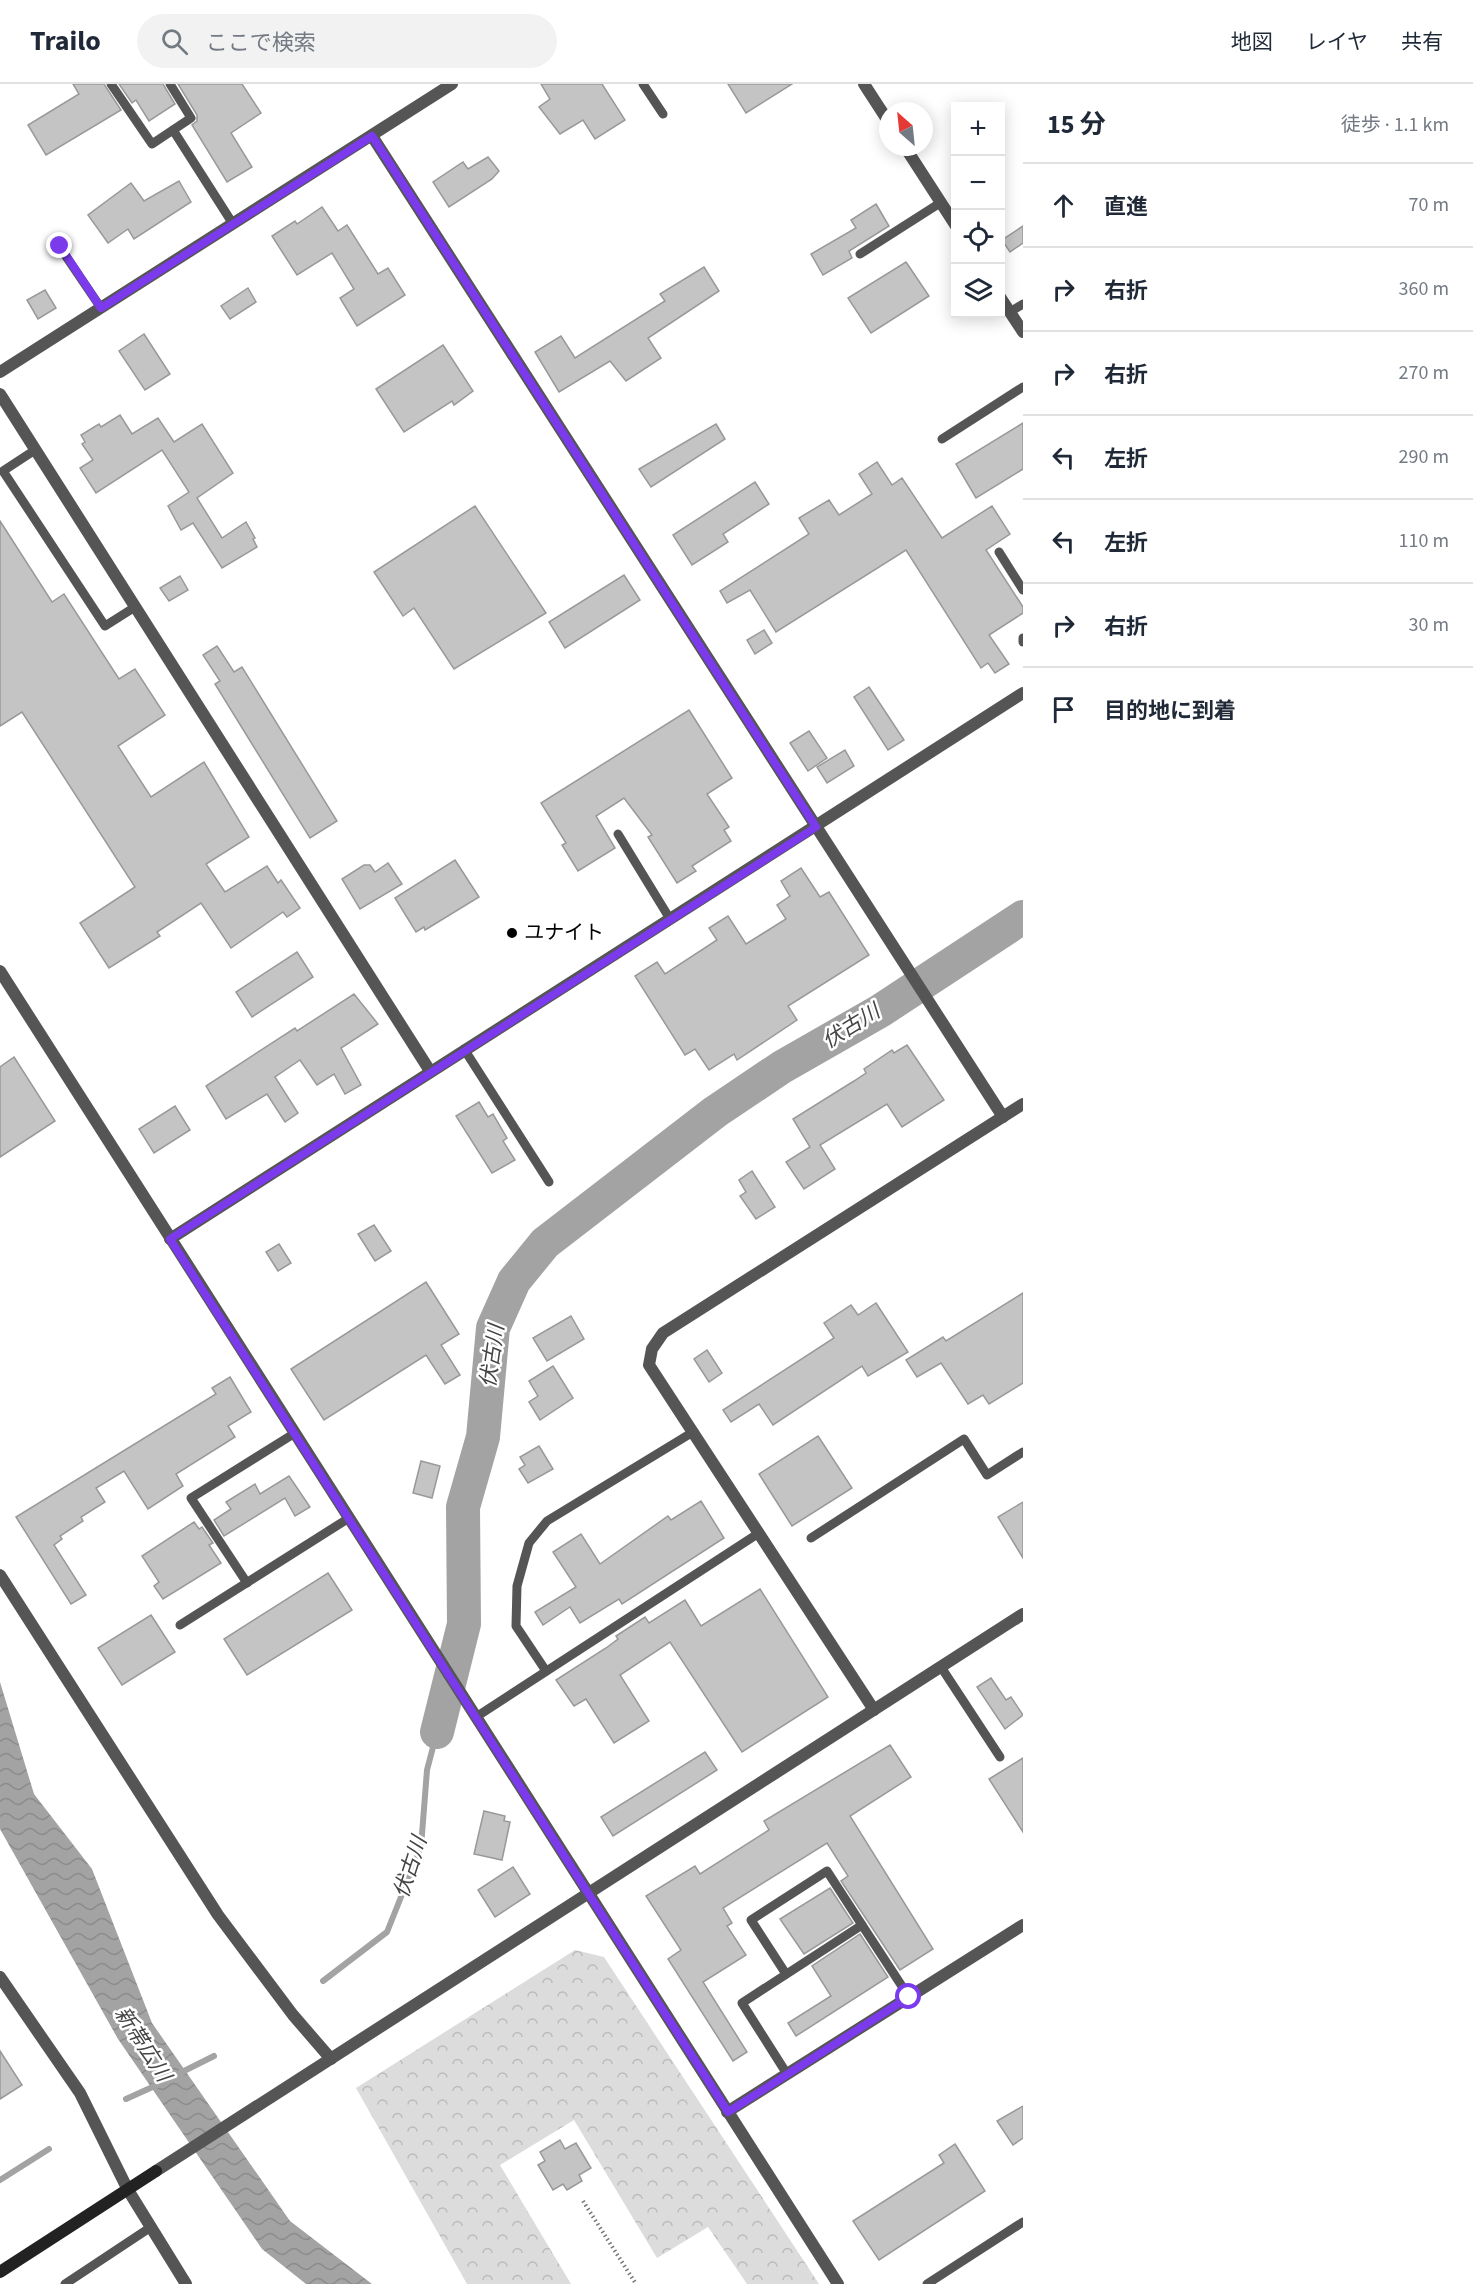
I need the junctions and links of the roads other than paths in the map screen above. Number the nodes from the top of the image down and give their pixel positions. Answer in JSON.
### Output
{"nodes":[{"id":1,"x":111,"y":84,"type":"edge"},
{"id":2,"x":170,"y":84,"type":"edge"},
{"id":3,"x":452,"y":84,"type":"edge"},
{"id":4,"x":644,"y":84,"type":"edge"},
{"id":5,"x":864,"y":84,"type":"edge"},
{"id":6,"x":879,"y":107,"type":"edge"},
{"id":7,"x":663,"y":114,"type":"dead end"},
{"id":8,"x":173,"y":130,"type":"junction"},
{"id":9,"x":372,"y":136,"type":"junction"},
{"id":10,"x":911,"y":156,"type":"edge"},
{"id":11,"x":940,"y":202,"type":"junction"},
{"id":12,"x":951,"y":218,"type":"edge"},
{"id":13,"x":233,"y":224,"type":"junction"},
{"id":14,"x":60,"y":246,"type":"dead end"},
{"id":15,"x":860,"y":254,"type":"dead end"},
{"id":16,"x":1023,"y":303,"type":"edge"},
{"id":17,"x":1005,"y":304,"type":"edge"},
{"id":18,"x":101,"y":308,"type":"junction"},
{"id":19,"x":1010,"y":312,"type":"junction"},
{"id":20,"x":1023,"y":332,"type":"edge"},
{"id":21,"x":0,"y":372,"type":"edge"},
{"id":22,"x":1023,"y":387,"type":"edge"},
{"id":23,"x":0,"y":394,"type":"edge"},
{"id":24,"x":942,"y":439,"type":"dead end"},
{"id":25,"x":36,"y":450,"type":"junction"},
{"id":26,"x":999,"y":552,"type":"dead end"},
{"id":27,"x":1023,"y":590,"type":"edge"},
{"id":28,"x":135,"y":607,"type":"junction"},
{"id":29,"x":1023,"y":693,"type":"edge"},
{"id":30,"x":816,"y":827,"type":"junction"},
{"id":31,"x":618,"y":834,"type":"dead end"},
{"id":32,"x":670,"y":919,"type":"junction"},
{"id":33,"x":0,"y":971,"type":"edge"},
{"id":34,"x":464,"y":1049,"type":"junction"},
{"id":35,"x":429,"y":1071,"type":"junction"},
{"id":36,"x":1023,"y":1104,"type":"edge"},
{"id":37,"x":1003,"y":1117,"type":"junction"},
{"id":38,"x":549,"y":1182,"type":"dead end"},
{"id":39,"x":170,"y":1239,"type":"junction"},
{"id":40,"x":693,"y":1432,"type":"junction"},
{"id":41,"x":295,"y":1433,"type":"junction"},
{"id":42,"x":1023,"y":1452,"type":"edge"},
{"id":43,"x":349,"y":1518,"type":"junction"},
{"id":44,"x":759,"y":1533,"type":"junction"},
{"id":45,"x":812,"y":1538,"type":"dead end"},
{"id":46,"x":0,"y":1575,"type":"edge"},
{"id":47,"x":247,"y":1583,"type":"junction"},
{"id":48,"x":1023,"y":1614,"type":"edge"},
{"id":49,"x":180,"y":1625,"type":"dead end"},
{"id":50,"x":941,"y":1667,"type":"junction"},
{"id":51,"x":546,"y":1671,"type":"junction"},
{"id":52,"x":874,"y":1710,"type":"junction"},
{"id":53,"x":474,"y":1714,"type":"junction"},
{"id":54,"x":1000,"y":1757,"type":"dead end"},
{"id":55,"x":588,"y":1894,"type":"junction"},
{"id":56,"x":862,"y":1925,"type":"junction"},
{"id":57,"x":1023,"y":1925,"type":"edge"},
{"id":58,"x":786,"y":1974,"type":"junction"},
{"id":59,"x":0,"y":1977,"type":"edge"},
{"id":60,"x":909,"y":1997,"type":"junction"},
{"id":61,"x":331,"y":2059,"type":"junction"},
{"id":62,"x":787,"y":2074,"type":"junction"},
{"id":63,"x":728,"y":2112,"type":"junction"},
{"id":64,"x":128,"y":2190,"type":"junction"},
{"id":65,"x":1023,"y":2222,"type":"edge"},
{"id":66,"x":151,"y":2227,"type":"junction"},
{"id":67,"x":0,"y":2272,"type":"edge"},
{"id":68,"x":180,"y":2282,"type":"edge"},
{"id":69,"x":65,"y":2284,"type":"edge"},
{"id":70,"x":838,"y":2284,"type":"edge"},
{"id":71,"x":927,"y":2284,"type":"edge"}],
"edges":[{"from":1,"to":8,"type":"lane"},
{"from":2,"to":8,"type":"lane"},
{"from":3,"to":9,"type":"street"},
{"from":4,"to":7,"type":"lane"},
{"from":5,"to":6,"type":"street"},
{"from":8,"to":13,"type":"lane"},
{"from":9,"to":13,"type":"street"},
{"from":9,"to":30,"type":"street"},
{"from":10,"to":11,"type":"street"},
{"from":11,"to":12,"type":"street"},
{"from":11,"to":15,"type":"lane"},
{"from":13,"to":18,"type":"street"},
{"from":14,"to":18,"type":"lane"},
{"from":16,"to":19,"type":"lane"},
{"from":17,"to":19,"type":"street"},
{"from":18,"to":21,"type":"street"},
{"from":19,"to":20,"type":"street"},
{"from":22,"to":24,"type":"lane"},
{"from":23,"to":25,"type":"street"},
{"from":25,"to":28,"type":"street"},
{"from":25,"to":28,"type":"lane"},
{"from":26,"to":27,"type":"lane"},
{"from":28,"to":35,"type":"street"},
{"from":29,"to":30,"type":"street"},
{"from":30,"to":32,"type":"street"},
{"from":30,"to":37,"type":"street"},
{"from":31,"to":32,"type":"lane"},
{"from":32,"to":34,"type":"street"},
{"from":33,"to":39,"type":"street"},
{"from":34,"to":35,"type":"street"},
{"from":34,"to":38,"type":"lane"},
{"from":35,"to":39,"type":"street"},
{"from":36,"to":37,"type":"street"},
{"from":37,"to":40,"type":"street"},
{"from":39,"to":41,"type":"street"},
{"from":40,"to":44,"type":"street"},
{"from":40,"to":51,"type":"lane"},
{"from":41,"to":43,"type":"street"},
{"from":41,"to":47,"type":"lane"},
{"from":42,"to":45,"type":"lane"},
{"from":43,"to":47,"type":"lane"},
{"from":43,"to":53,"type":"street"},
{"from":44,"to":51,"type":"lane"},
{"from":44,"to":52,"type":"street"},
{"from":46,"to":61,"type":"street"},
{"from":47,"to":49,"type":"lane"},
{"from":48,"to":50,"type":"street"},
{"from":50,"to":52,"type":"street"},
{"from":50,"to":54,"type":"lane"},
{"from":51,"to":53,"type":"lane"},
{"from":52,"to":55,"type":"street"},
{"from":53,"to":55,"type":"street"},
{"from":55,"to":61,"type":"street"},
{"from":55,"to":63,"type":"street"},
{"from":56,"to":58,"type":"lane"},
{"from":56,"to":58,"type":"lane"},
{"from":56,"to":60,"type":"lane"},
{"from":57,"to":60,"type":"street"},
{"from":58,"to":62,"type":"lane"},
{"from":59,"to":64,"type":"street"},
{"from":60,"to":62,"type":"street"},
{"from":61,"to":64,"type":"street"},
{"from":62,"to":63,"type":"street"},
{"from":63,"to":70,"type":"street"},
{"from":64,"to":66,"type":"street"},
{"from":64,"to":67,"type":"street"},
{"from":65,"to":71,"type":"lane"},
{"from":66,"to":68,"type":"street"},
{"from":66,"to":69,"type":"lane"}]}
